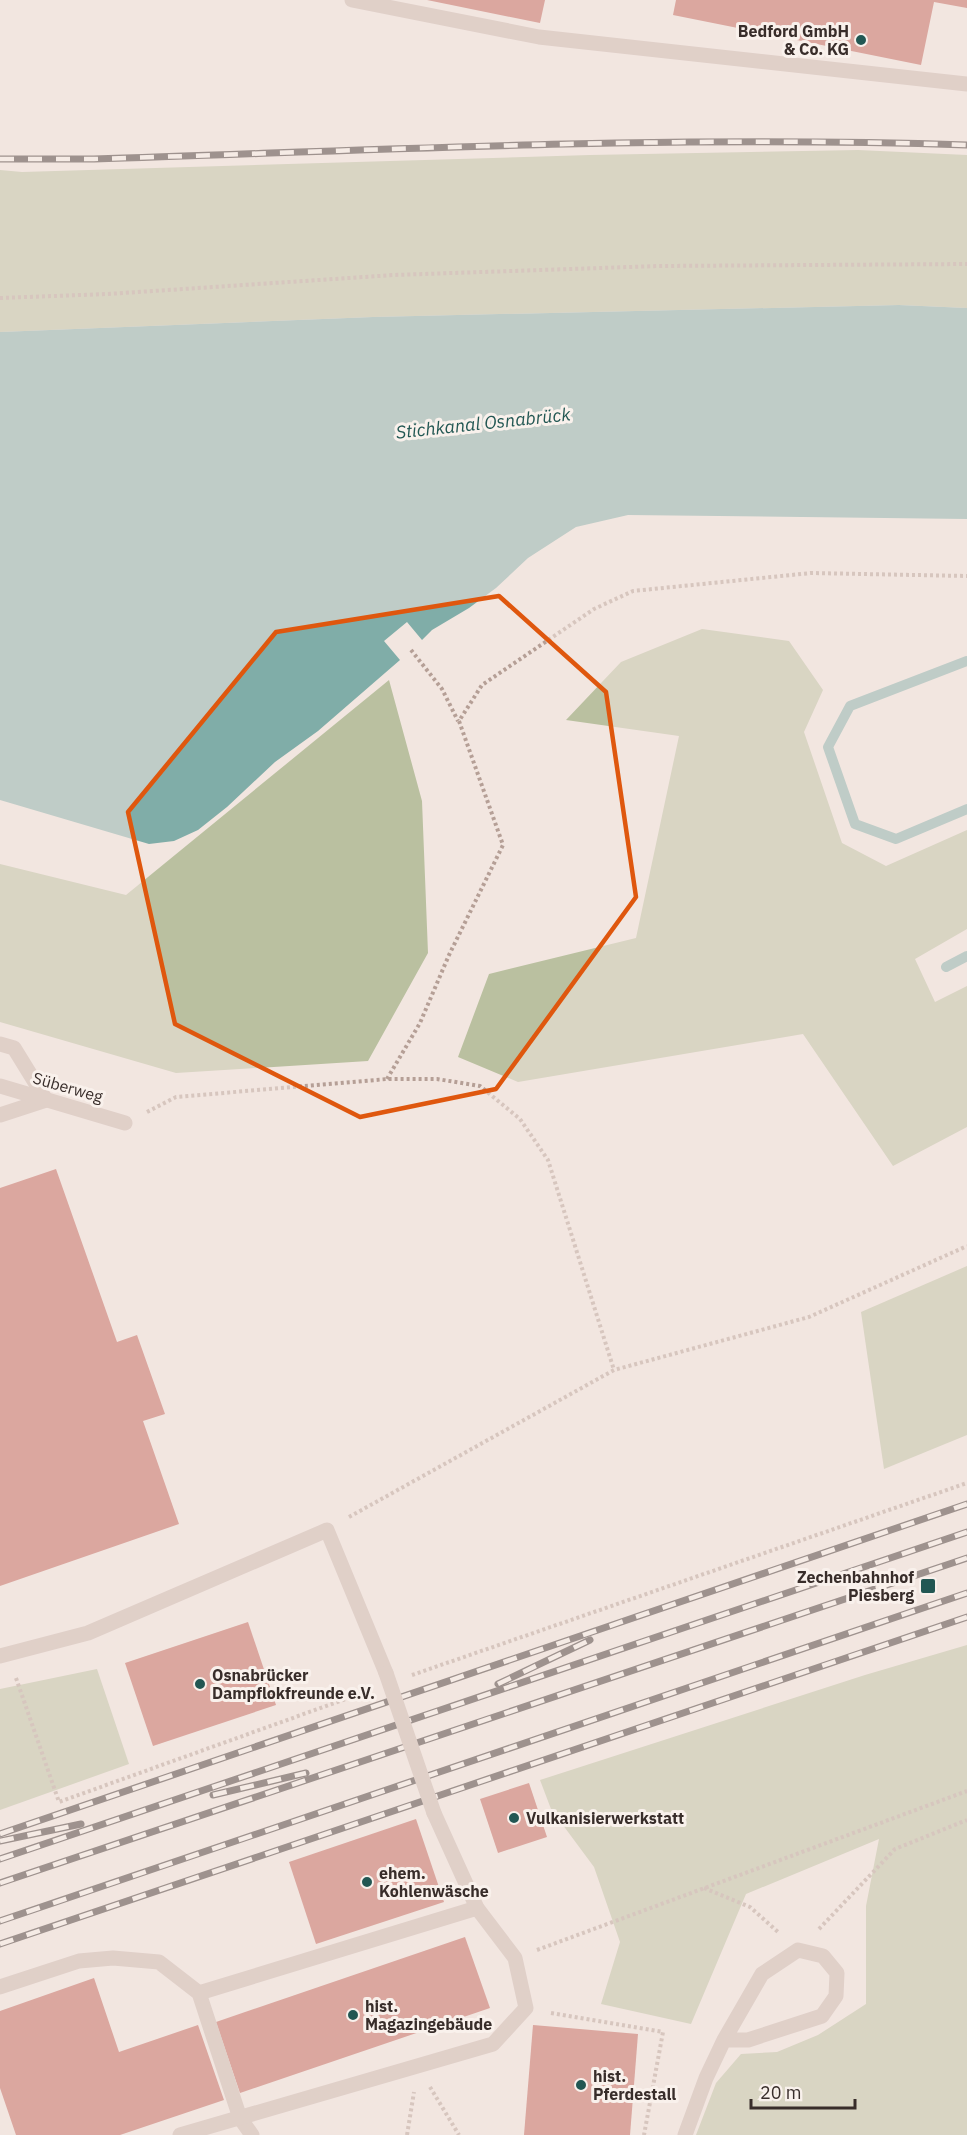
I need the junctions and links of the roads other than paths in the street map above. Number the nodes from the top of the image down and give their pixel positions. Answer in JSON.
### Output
{"nodes":[{"id":1,"x":352,"y":0,"type":"edge"},
{"id":2,"x":967,"y":84,"type":"edge"},
{"id":3,"x":0,"y":1044,"type":"edge"},
{"id":4,"x":0,"y":1086,"type":"edge"},
{"id":5,"x":46,"y":1100,"type":"junction"},
{"id":6,"x":0,"y":1115,"type":"edge"},
{"id":7,"x":125,"y":1123,"type":"road end"},
{"id":8,"x":4,"y":1655,"type":"edge"},
{"id":9,"x":477,"y":1908,"type":"junction"},
{"id":10,"x":0,"y":1987,"type":"edge"},
{"id":11,"x":199,"y":1993,"type":"junction"},
{"id":12,"x":724,"y":2040,"type":"junction"},
{"id":13,"x":240,"y":2118,"type":"junction"},
{"id":14,"x":180,"y":2135,"type":"edge"},
{"id":15,"x":252,"y":2135,"type":"edge"},
{"id":16,"x":685,"y":2135,"type":"edge"}],
"edges":[{"from":1,"to":2,"type":"street"},
{"from":3,"to":5,"type":"street"},
{"from":4,"to":5,"type":"street","name":"Süberweg"},
{"from":5,"to":6,"type":"street"},
{"from":5,"to":7,"type":"street","name":"Süberweg"},
{"from":8,"to":9,"type":"street","bridge":true},
{"from":9,"to":11,"type":"street"},
{"from":9,"to":13,"type":"street"},
{"from":10,"to":11,"type":"street"},
{"from":11,"to":13,"type":"street"},
{"from":12,"to":12,"type":"street"},
{"from":12,"to":16,"type":"street"},
{"from":13,"to":14,"type":"street"},
{"from":13,"to":15,"type":"street"}]}
